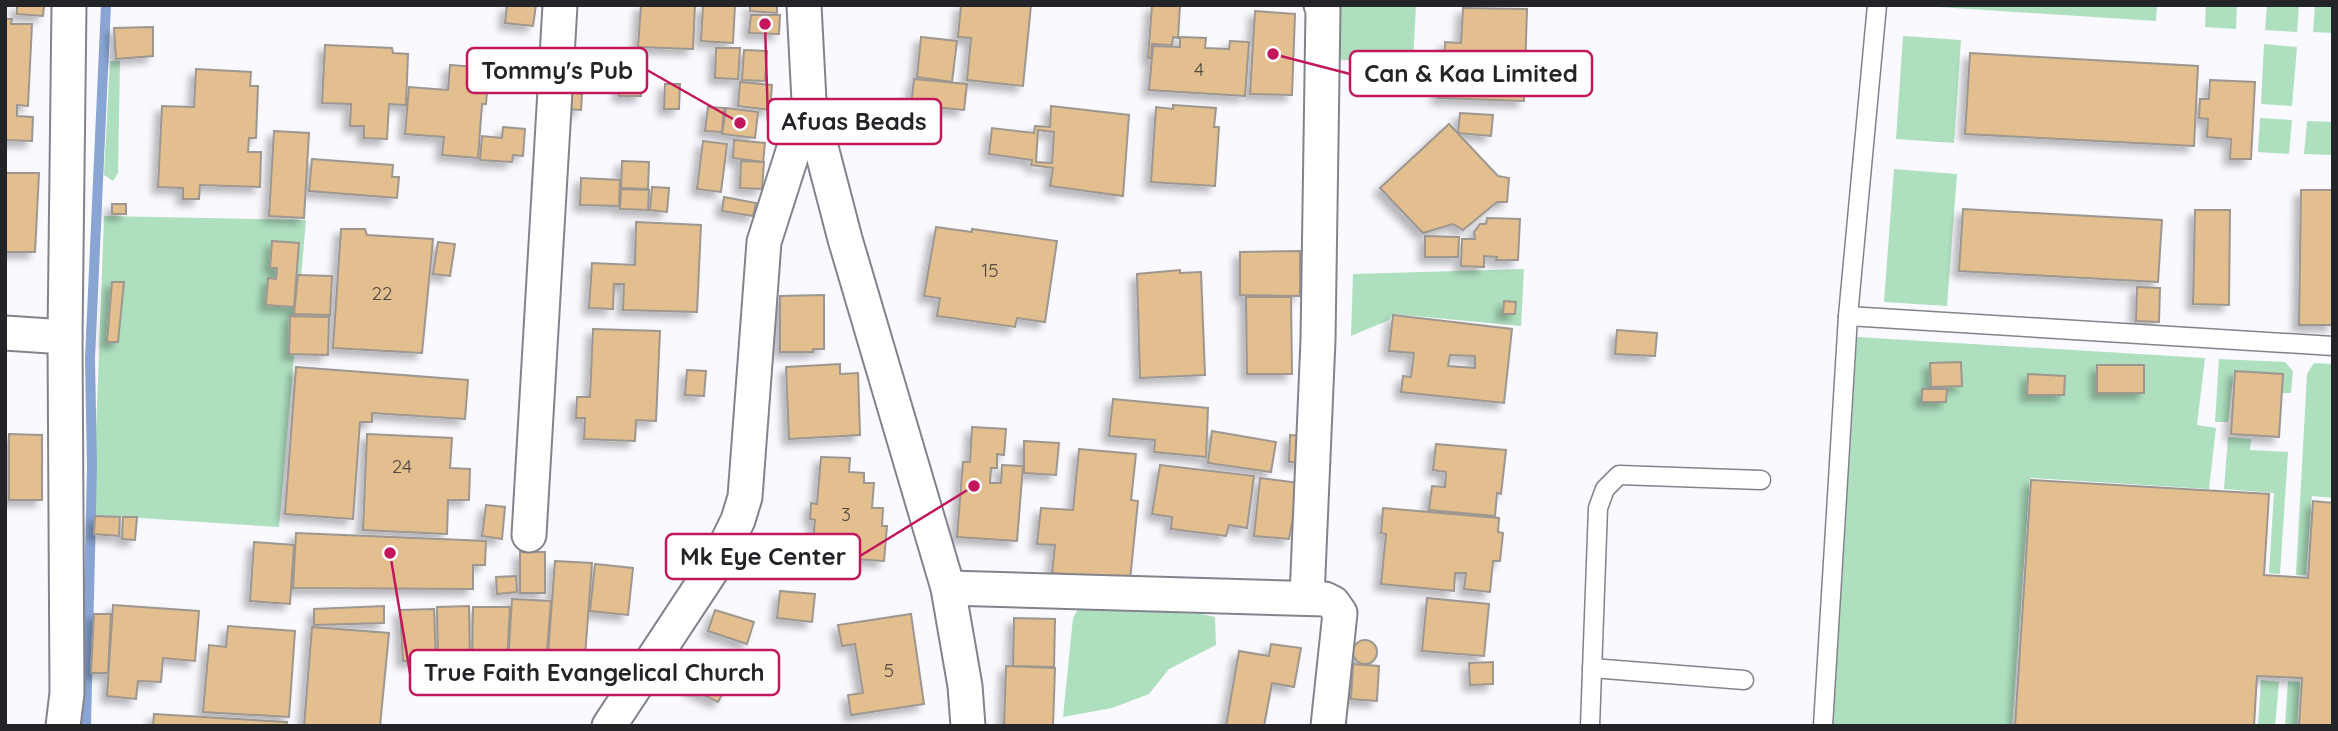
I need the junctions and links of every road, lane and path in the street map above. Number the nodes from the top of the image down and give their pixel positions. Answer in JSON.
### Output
{"nodes":[{"id":1,"x":69,"y":5,"type":"edge"},
{"id":2,"x":560,"y":5,"type":"edge"},
{"id":3,"x":804,"y":5,"type":"edge"},
{"id":4,"x":1321,"y":5,"type":"edge"},
{"id":5,"x":1877,"y":5,"type":"edge"},
{"id":6,"x":809,"y":101,"type":"junction"},
{"id":7,"x":1848,"y":316,"type":"junction"},
{"id":8,"x":5,"y":333,"type":"edge"},
{"id":9,"x":65,"y":337,"type":"junction"},
{"id":10,"x":2333,"y":346,"type":"edge"},
{"id":11,"x":1761,"y":480,"type":"dead end"},
{"id":12,"x":529,"y":535,"type":"dead end"},
{"id":13,"x":948,"y":588,"type":"junction"},
{"id":14,"x":1307,"y":597,"type":"junction"},
{"id":15,"x":1592,"y":668,"type":"junction"},
{"id":16,"x":1744,"y":680,"type":"dead end"},
{"id":17,"x":63,"y":726,"type":"edge"},
{"id":18,"x":609,"y":726,"type":"edge"},
{"id":19,"x":968,"y":726,"type":"edge"},
{"id":20,"x":1328,"y":726,"type":"edge"},
{"id":21,"x":1590,"y":726,"type":"edge"},
{"id":22,"x":1823,"y":726,"type":"edge"}],
"edges":[{"from":1,"to":9,"type":"street"},
{"from":2,"to":12,"type":"street"},
{"from":3,"to":6,"type":"street"},
{"from":4,"to":14,"type":"street"},
{"from":5,"to":7,"type":"lane"},
{"from":6,"to":13,"type":"street"},
{"from":6,"to":18,"type":"street"},
{"from":7,"to":10,"type":"lane"},
{"from":7,"to":22,"type":"lane"},
{"from":8,"to":9,"type":"street"},
{"from":9,"to":17,"type":"street"},
{"from":11,"to":15,"type":"lane"},
{"from":13,"to":14,"type":"street"},
{"from":13,"to":19,"type":"street"},
{"from":14,"to":20,"type":"street"},
{"from":15,"to":16,"type":"lane"},
{"from":15,"to":21,"type":"lane"}]}
